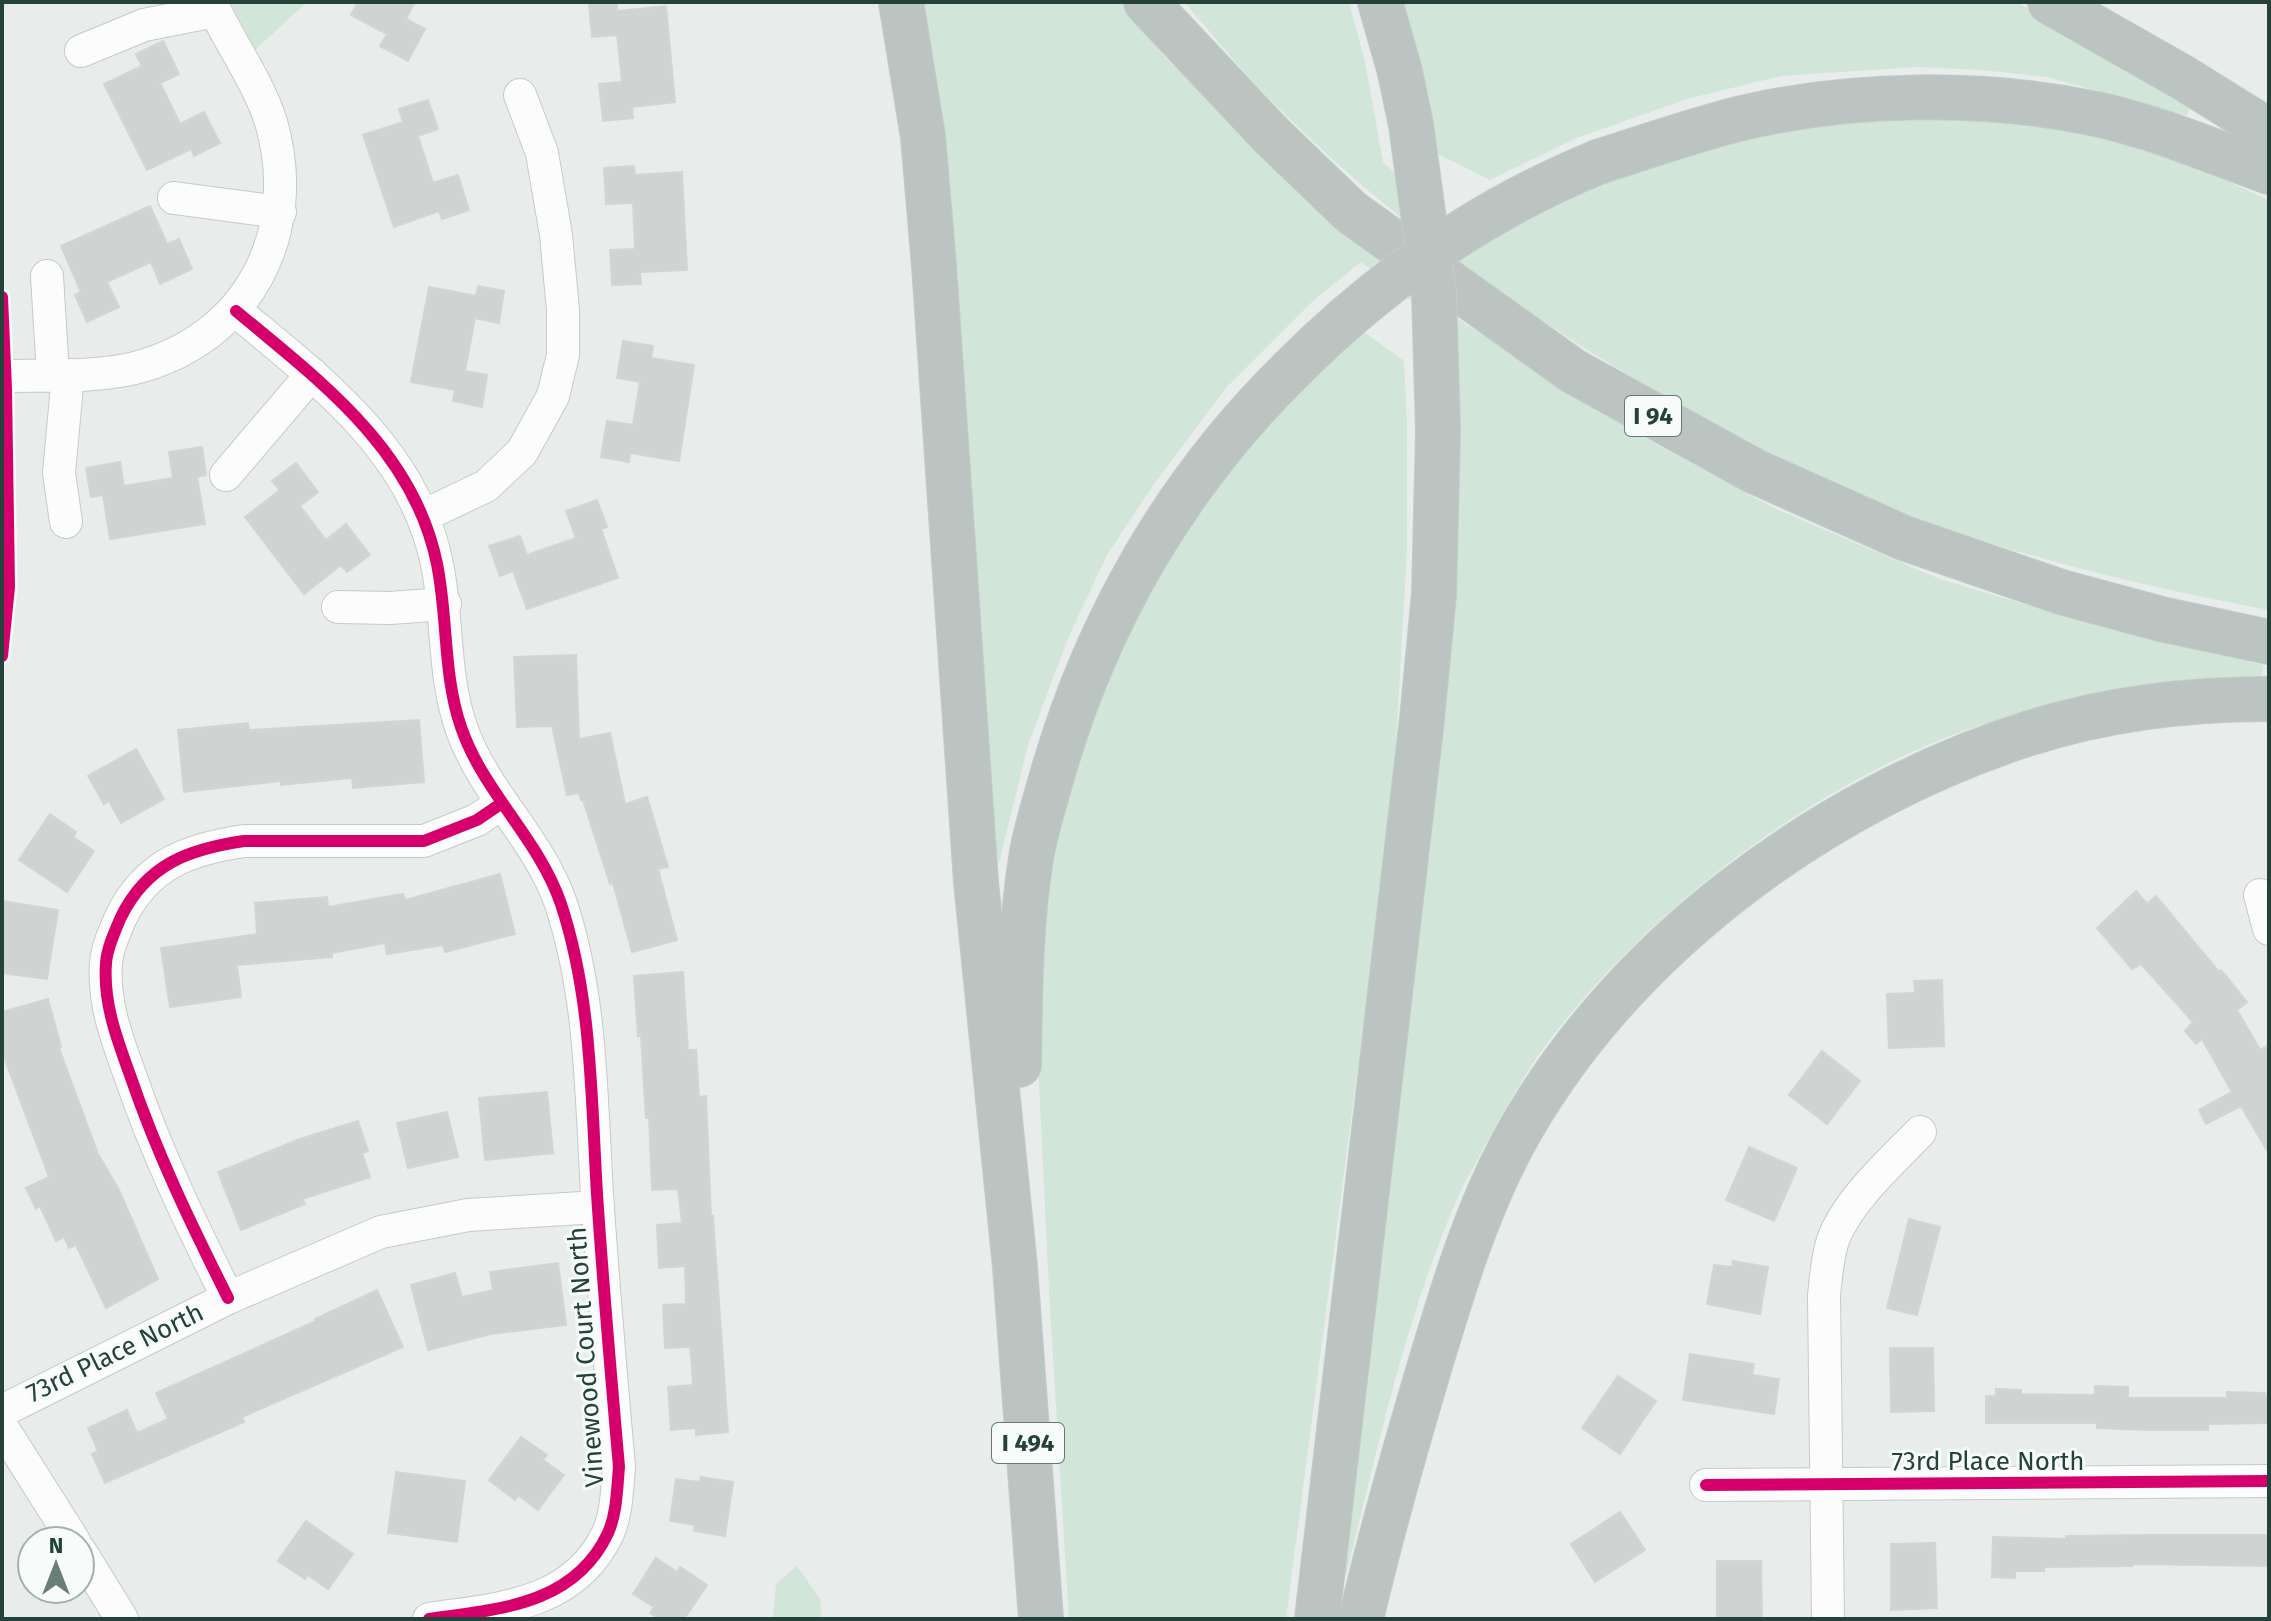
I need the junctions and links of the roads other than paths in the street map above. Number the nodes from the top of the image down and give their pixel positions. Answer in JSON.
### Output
{"nodes":[{"id":1,"x":901,"y":2,"type":"edge"},
{"id":2,"x":1146,"y":2,"type":"edge"},
{"id":3,"x":1380,"y":2,"type":"edge"},
{"id":4,"x":2050,"y":2,"type":"edge"},
{"id":5,"x":213,"y":6,"type":"edge"},
{"id":6,"x":81,"y":51,"type":"dead end"},
{"id":7,"x":520,"y":95,"type":"dead end"},
{"id":8,"x":2269,"y":131,"type":"edge"},
{"id":9,"x":2269,"y":172,"type":"edge"},
{"id":10,"x":174,"y":198,"type":"dead end"},
{"id":11,"x":280,"y":212,"type":"junction"},
{"id":12,"x":47,"y":276,"type":"dead end"},
{"id":13,"x":236,"y":311,"type":"junction"},
{"id":14,"x":312,"y":374,"type":"junction"},
{"id":15,"x":60,"y":375,"type":"junction"},
{"id":16,"x":2,"y":376,"type":"edge"},
{"id":17,"x":226,"y":475,"type":"dead end"},
{"id":18,"x":425,"y":515,"type":"junction"},
{"id":19,"x":66,"y":522,"type":"dead end"},
{"id":20,"x":445,"y":604,"type":"junction"},
{"id":21,"x":338,"y":607,"type":"dead end"},
{"id":22,"x":2269,"y":642,"type":"edge"},
{"id":23,"x":2269,"y":699,"type":"edge"},
{"id":24,"x":502,"y":803,"type":"junction"},
{"id":25,"x":2260,"y":895,"type":"dead end"},
{"id":26,"x":2269,"y":929,"type":"edge"},
{"id":27,"x":1920,"y":1132,"type":"dead end"},
{"id":28,"x":598,"y":1207,"type":"junction"},
{"id":29,"x":1015,"y":1267,"type":"junction"},
{"id":30,"x":228,"y":1298,"type":"junction"},
{"id":31,"x":2,"y":1411,"type":"edge"},
{"id":32,"x":2,"y":1427,"type":"edge"},
{"id":33,"x":2269,"y":1481,"type":"edge"},
{"id":34,"x":1827,"y":1483,"type":"junction"},
{"id":35,"x":1706,"y":1485,"type":"dead end"},
{"id":36,"x":64,"y":1525,"type":"edge"},
{"id":37,"x":96,"y":1577,"type":"edge"},
{"id":38,"x":122,"y":1619,"type":"edge"},
{"id":39,"x":429,"y":1619,"type":"edge"},
{"id":40,"x":1041,"y":1619,"type":"edge"},
{"id":41,"x":1317,"y":1619,"type":"edge"},
{"id":42,"x":1361,"y":1619,"type":"edge"},
{"id":43,"x":1828,"y":1619,"type":"edge"}],
"edges":[{"from":1,"to":29,"type":"highway"},
{"from":2,"to":22,"type":"highway","number":"I 94"},
{"from":3,"to":41,"type":"highway","bridge":true},
{"from":4,"to":8,"type":"highway"},
{"from":5,"to":6,"type":"street"},
{"from":5,"to":11,"type":"street"},
{"from":7,"to":18,"type":"street"},
{"from":9,"to":29,"type":"highway","bridge":true},
{"from":10,"to":11,"type":"street"},
{"from":11,"to":13,"type":"street"},
{"from":12,"to":15,"type":"street"},
{"from":13,"to":14,"type":"street"},
{"from":13,"to":15,"type":"street"},
{"from":14,"to":17,"type":"street"},
{"from":14,"to":18,"type":"street"},
{"from":15,"to":16,"type":"street"},
{"from":15,"to":19,"type":"street"},
{"from":18,"to":20,"type":"street","name":"Vinewood Court North"},
{"from":20,"to":21,"type":"street"},
{"from":20,"to":24,"type":"street","name":"Vinewood Court North"},
{"from":23,"to":42,"type":"highway"},
{"from":24,"to":28,"type":"street","name":"Vinewood Court North"},
{"from":24,"to":30,"type":"street"},
{"from":25,"to":26,"type":"street"},
{"from":27,"to":34,"type":"street"},
{"from":28,"to":30,"type":"street","name":"73rd Place North"},
{"from":28,"to":39,"type":"street","name":"Vinewood Court North"},
{"from":29,"to":40,"type":"highway","number":"I 494"},
{"from":30,"to":31,"type":"street","name":"73rd Place North"},
{"from":32,"to":36,"type":"street"},
{"from":33,"to":34,"type":"street","name":"73rd Place North"},
{"from":34,"to":35,"type":"street","name":"73rd Place North"},
{"from":34,"to":43,"type":"street"},
{"from":37,"to":38,"type":"street"}]}
